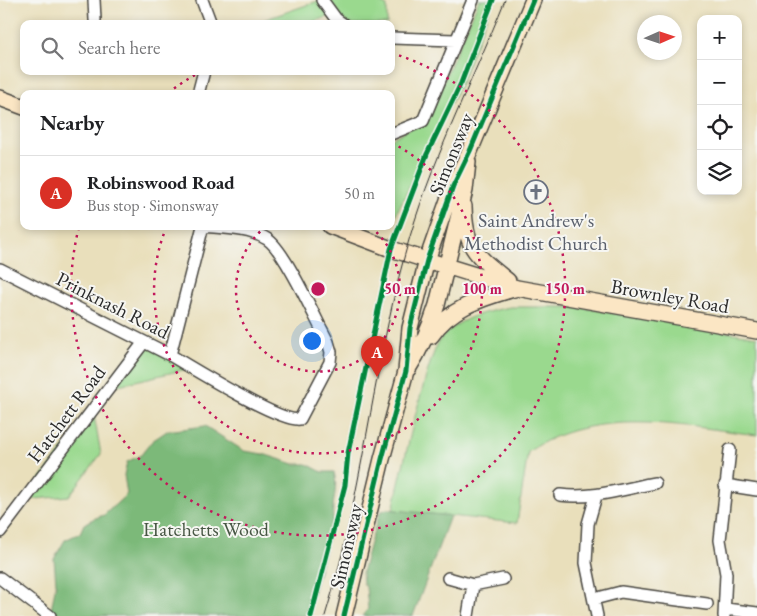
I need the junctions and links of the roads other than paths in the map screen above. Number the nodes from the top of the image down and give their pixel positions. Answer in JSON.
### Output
{"nodes":[{"id":1,"x":94,"y":0,"type":"edge"},
{"id":2,"x":202,"y":0,"type":"edge"},
{"id":3,"x":322,"y":0,"type":"edge"},
{"id":4,"x":473,"y":0,"type":"edge"},
{"id":5,"x":533,"y":0,"type":"edge"},
{"id":6,"x":95,"y":20,"type":"dead end"},
{"id":7,"x":210,"y":20,"type":"edge"},
{"id":8,"x":338,"y":20,"type":"edge"},
{"id":9,"x":395,"y":38,"type":"edge"},
{"id":10,"x":455,"y":40,"type":"junction"},
{"id":11,"x":203,"y":75,"type":"edge"},
{"id":12,"x":199,"y":90,"type":"edge"},
{"id":13,"x":0,"y":98,"type":"edge"},
{"id":14,"x":20,"y":106,"type":"edge"},
{"id":15,"x":395,"y":132,"type":"edge"},
{"id":16,"x":470,"y":151,"type":"junction"},
{"id":17,"x":465,"y":190,"type":"junction"},
{"id":18,"x":202,"y":230,"type":"edge"},
{"id":19,"x":235,"y":230,"type":"edge"},
{"id":20,"x":341,"y":230,"type":"edge"},
{"id":21,"x":427,"y":260,"type":"junction"},
{"id":22,"x":446,"y":265,"type":"junction"},
{"id":23,"x":0,"y":269,"type":"edge"},
{"id":24,"x":517,"y":288,"type":"junction"},
{"id":25,"x":757,"y":330,"type":"edge"},
{"id":26,"x":144,"y":342,"type":"junction"},
{"id":27,"x":170,"y":355,"type":"junction"},
{"id":28,"x":412,"y":355,"type":"junction"},
{"id":29,"x":730,"y":450,"type":"dead end"},
{"id":30,"x":655,"y":483,"type":"dead end"},
{"id":31,"x":725,"y":485,"type":"junction"},
{"id":32,"x":757,"y":490,"type":"edge"},
{"id":33,"x":560,"y":495,"type":"dead end"},
{"id":34,"x":596,"y":496,"type":"junction"},
{"id":35,"x":0,"y":532,"type":"edge"},
{"id":36,"x":448,"y":578,"type":"dead end"},
{"id":37,"x":503,"y":579,"type":"dead end"},
{"id":38,"x":2,"y":584,"type":"edge"},
{"id":39,"x":473,"y":585,"type":"junction"},
{"id":40,"x":594,"y":599,"type":"junction"},
{"id":41,"x":707,"y":604,"type":"dead end"},
{"id":42,"x":725,"y":612,"type":"edge"},
{"id":43,"x":757,"y":613,"type":"edge"},
{"id":44,"x":50,"y":616,"type":"edge"},
{"id":45,"x":344,"y":616,"type":"edge"},
{"id":46,"x":468,"y":616,"type":"edge"},
{"id":47,"x":597,"y":616,"type":"edge"}],
"edges":[{"from":1,"to":6,"type":"street"},
{"from":2,"to":7,"type":"street"},
{"from":3,"to":8,"type":"street"},
{"from":4,"to":10,"type":"street"},
{"from":5,"to":16,"type":"street","name":"Simonsway"},
{"from":9,"to":10,"type":"street"},
{"from":10,"to":15,"type":"street"},
{"from":11,"to":12,"type":"street"},
{"from":13,"to":14,"type":"street"},
{"from":16,"to":17,"type":"street","name":"Simonsway"},
{"from":16,"to":21,"type":"street","name":"Simonsway"},
{"from":17,"to":22,"type":"street","name":"Simonsway"},
{"from":17,"to":24,"type":"street"},
{"from":18,"to":27,"type":"street","name":"Prinknash Road"},
{"from":19,"to":27,"type":"street"},
{"from":20,"to":21,"type":"street","name":"Brownley Road"},
{"from":21,"to":22,"type":"street","name":"Brownley Road"},
{"from":21,"to":28,"type":"street","name":"Simonsway"},
{"from":22,"to":24,"type":"street","name":"Brownley Road"},
{"from":22,"to":28,"type":"street"},
{"from":23,"to":26,"type":"street","name":"Prinknash Road"},
{"from":24,"to":25,"type":"street","name":"Brownley Road"},
{"from":24,"to":28,"type":"street"},
{"from":26,"to":27,"type":"street","name":"Prinknash Road"},
{"from":26,"to":35,"type":"street","name":"Hatchett Road"},
{"from":28,"to":45,"type":"street","name":"Simonsway"},
{"from":29,"to":31,"type":"street"},
{"from":30,"to":34,"type":"street"},
{"from":31,"to":32,"type":"street"},
{"from":31,"to":42,"type":"street"},
{"from":33,"to":34,"type":"street"},
{"from":34,"to":40,"type":"street"},
{"from":36,"to":39,"type":"street"},
{"from":37,"to":39,"type":"street"},
{"from":38,"to":44,"type":"street"},
{"from":39,"to":46,"type":"street"},
{"from":40,"to":41,"type":"street"},
{"from":40,"to":47,"type":"street"},
{"from":42,"to":43,"type":"street"}]}
